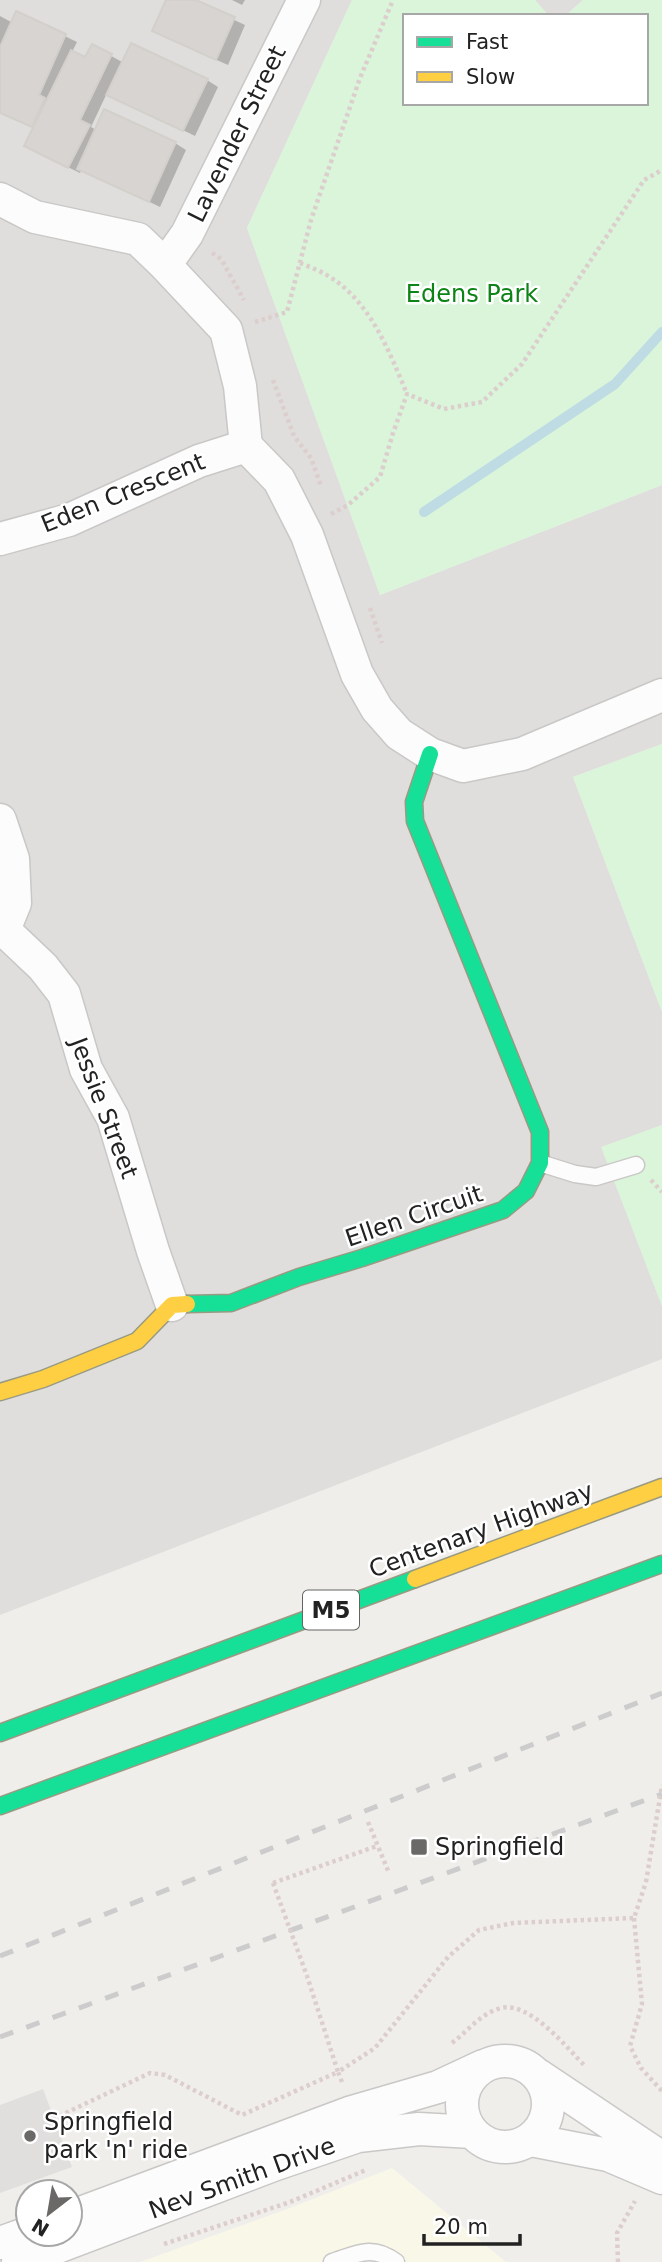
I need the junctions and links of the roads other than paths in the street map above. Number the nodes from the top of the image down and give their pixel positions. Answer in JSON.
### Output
{"nodes":[{"id":1,"x":304,"y":0,"type":"edge"},
{"id":2,"x":0,"y":199,"type":"edge"},
{"id":3,"x":165,"y":265,"type":"junction"},
{"id":4,"x":246,"y":446,"type":"junction"},
{"id":5,"x":0,"y":539,"type":"edge"},
{"id":6,"x":662,"y":695,"type":"edge"},
{"id":7,"x":430,"y":754,"type":"junction"},
{"id":8,"x":0,"y":820,"type":"edge"},
{"id":9,"x":2,"y":931,"type":"edge"},
{"id":10,"x":540,"y":1163,"type":"junction"},
{"id":11,"x":636,"y":1165,"type":"dead end"},
{"id":12,"x":172,"y":1305,"type":"junction"},
{"id":13,"x":0,"y":1392,"type":"edge"},
{"id":14,"x":662,"y":1487,"type":"edge"},
{"id":15,"x":662,"y":1564,"type":"edge"},
{"id":16,"x":0,"y":1733,"type":"edge"},
{"id":17,"x":0,"y":1806,"type":"edge"},
{"id":18,"x":483,"y":2067,"type":"junction"},
{"id":19,"x":538,"y":2075,"type":"junction"},
{"id":20,"x":355,"y":2124,"type":"junction"},
{"id":21,"x":472,"y":2132,"type":"junction"},
{"id":22,"x":531,"y":2140,"type":"junction"},
{"id":23,"x":657,"y":2169,"type":"edge"},
{"id":24,"x":84,"y":2212,"type":"edge"},
{"id":25,"x":18,"y":2262,"type":"edge"},
{"id":26,"x":332,"y":2262,"type":"edge"},
{"id":27,"x":396,"y":2262,"type":"edge"}],
"edges":[{"from":1,"to":3,"type":"street","name":"Lavender Street"},
{"from":2,"to":3,"type":"street"},
{"from":3,"to":4,"type":"street"},
{"from":4,"to":5,"type":"street","name":"Eden Crescent"},
{"from":4,"to":7,"type":"street"},
{"from":6,"to":7,"type":"street"},
{"from":7,"to":10,"type":"main road"},
{"from":8,"to":9,"type":"street"},
{"from":9,"to":12,"type":"street","name":"Jessie Street"},
{"from":10,"to":11,"type":"lane"},
{"from":10,"to":12,"type":"main road","name":"Ellen Circuit"},
{"from":12,"to":13,"type":"main road"},
{"from":14,"to":16,"type":"main road","name":"Centenary Highway","number":"M5"},
{"from":15,"to":17,"type":"main road"},
{"from":18,"to":19,"type":"street"},
{"from":18,"to":20,"type":"street","name":"Nev Smith Drive"},
{"from":18,"to":21,"type":"street"},
{"from":19,"to":22,"type":"street"},
{"from":19,"to":23,"type":"street"},
{"from":20,"to":21,"type":"street","name":"Nev Smith Drive"},
{"from":20,"to":24,"type":"street","name":"Nev Smith Drive"},
{"from":20,"to":25,"type":"street","name":"Nev Smith Drive"},
{"from":21,"to":22,"type":"street"},
{"from":22,"to":23,"type":"street"},
{"from":26,"to":27,"type":"lane"}]}
